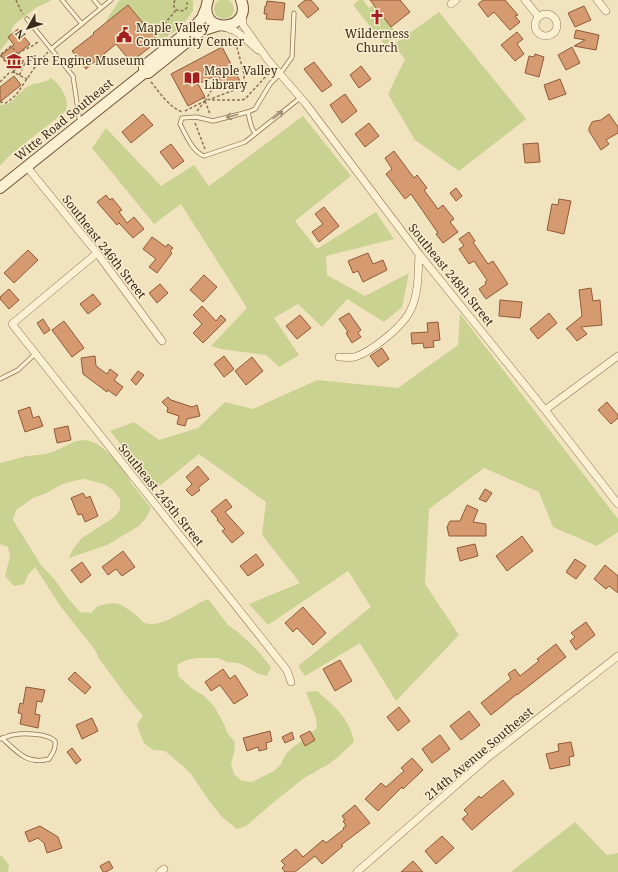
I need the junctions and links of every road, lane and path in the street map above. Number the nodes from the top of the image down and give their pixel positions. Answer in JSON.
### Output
{"nodes":[{"id":1,"x":16,"y":0,"type":"edge"},
{"id":2,"x":62,"y":0,"type":"edge"},
{"id":3,"x":94,"y":0,"type":"edge"},
{"id":4,"x":111,"y":0,"type":"edge"},
{"id":5,"x":175,"y":0,"type":"edge"},
{"id":6,"x":186,"y":0,"type":"edge"},
{"id":7,"x":525,"y":0,"type":"edge"},
{"id":8,"x":597,"y":0,"type":"edge"},
{"id":9,"x":206,"y":4,"type":"edge"},
{"id":10,"x":243,"y":4,"type":"edge"},
{"id":11,"x":101,"y":8,"type":"junction"},
{"id":12,"x":176,"y":10,"type":"junction"},
{"id":13,"x":606,"y":11,"type":"dead end"},
{"id":14,"x":294,"y":13,"type":"dead end"},
{"id":15,"x":539,"y":17,"type":"dead end"},
{"id":16,"x":27,"y":19,"type":"joint"},
{"id":17,"x":82,"y":24,"type":"junction"},
{"id":18,"x":157,"y":24,"type":"dead end"},
{"id":19,"x":221,"y":26,"type":"junction"},
{"id":20,"x":161,"y":29,"type":"junction"},
{"id":21,"x":42,"y":38,"type":"junction"},
{"id":22,"x":235,"y":40,"type":"dead end"},
{"id":23,"x":175,"y":42,"type":"junction"},
{"id":24,"x":51,"y":49,"type":"junction"},
{"id":25,"x":18,"y":54,"type":"junction"},
{"id":26,"x":268,"y":60,"type":"junction"},
{"id":27,"x":274,"y":67,"type":"junction"},
{"id":28,"x":15,"y":73,"type":"junction"},
{"id":29,"x":144,"y":73,"type":"junction"},
{"id":30,"x":280,"y":74,"type":"junction"},
{"id":31,"x":19,"y":76,"type":"junction"},
{"id":32,"x":27,"y":79,"type":"junction"},
{"id":33,"x":217,"y":81,"type":"dead end"},
{"id":34,"x":0,"y":82,"type":"edge"},
{"id":35,"x":203,"y":98,"type":"dead end"},
{"id":36,"x":300,"y":98,"type":"junction"},
{"id":37,"x":210,"y":100,"type":"junction"},
{"id":38,"x":205,"y":101,"type":"junction"},
{"id":39,"x":0,"y":102,"type":"edge"},
{"id":40,"x":248,"y":112,"type":"junction"},
{"id":41,"x":192,"y":117,"type":"junction"},
{"id":42,"x":213,"y":121,"type":"junction"},
{"id":43,"x":80,"y":124,"type":"junction"},
{"id":44,"x":255,"y":133,"type":"junction"},
{"id":45,"x":208,"y":155,"type":"junction"},
{"id":46,"x":27,"y":167,"type":"junction"},
{"id":47,"x":0,"y":188,"type":"edge"},
{"id":48,"x":97,"y":253,"type":"junction"},
{"id":49,"x":420,"y":254,"type":"junction"},
{"id":50,"x":162,"y":341,"type":"dead end"},
{"id":51,"x":35,"y":354,"type":"junction"},
{"id":52,"x":618,"y":356,"type":"edge"},
{"id":53,"x":339,"y":357,"type":"dead end"},
{"id":54,"x":0,"y":379,"type":"edge"},
{"id":55,"x":545,"y":410,"type":"junction"},
{"id":56,"x":618,"y":504,"type":"edge"},
{"id":57,"x":618,"y":656,"type":"edge"},
{"id":58,"x":291,"y":682,"type":"dead end"},
{"id":59,"x":1,"y":739,"type":"edge"},
{"id":60,"x":357,"y":872,"type":"edge"}],
"edges":[{"from":1,"to":16,"type":"path"},
{"from":2,"to":17,"type":"lane"},
{"from":3,"to":11,"type":"lane"},
{"from":4,"to":11,"type":"lane"},
{"from":5,"to":12,"type":"path"},
{"from":6,"to":12,"type":"path"},
{"from":7,"to":15,"type":"street"},
{"from":8,"to":13,"type":"street"},
{"from":9,"to":19,"type":"street"},
{"from":9,"to":23,"type":"street","name":"Witte Road Southeast"},
{"from":10,"to":19,"type":"street","name":"Witte Road Southeast"},
{"from":10,"to":26,"type":"street","name":"Southeast 248th Street"},
{"from":11,"to":17,"type":"lane"},
{"from":12,"to":20,"type":"path"},
{"from":14,"to":30,"type":"lane"},
{"from":16,"to":21,"type":"lane"},
{"from":17,"to":24,"type":"lane"},
{"from":18,"to":20,"type":"path"},
{"from":19,"to":26,"type":"street","name":"Southeast 248th Street"},
{"from":19,"to":29,"type":"street","name":"Witte Road Southeast"},
{"from":20,"to":23,"type":"path"},
{"from":21,"to":24,"type":"lane"},
{"from":21,"to":25,"type":"path"},
{"from":22,"to":37,"type":"path"},
{"from":23,"to":29,"type":"street","name":"Witte Road Southeast"},
{"from":24,"to":32,"type":"path"},
{"from":24,"to":43,"type":"lane"},
{"from":25,"to":28,"type":"path"},
{"from":25,"to":31,"type":"path"},
{"from":26,"to":27,"type":"street","name":"Southeast 248th Street"},
{"from":27,"to":30,"type":"street","name":"Southeast 248th Street"},
{"from":27,"to":37,"type":"path"},
{"from":28,"to":31,"type":"path"},
{"from":28,"to":34,"type":"path"},
{"from":29,"to":38,"type":"path"},
{"from":29,"to":43,"type":"street","name":"Witte Road Southeast"},
{"from":30,"to":36,"type":"street","name":"Southeast 248th Street"},
{"from":30,"to":40,"type":"lane"},
{"from":31,"to":32,"type":"path"},
{"from":32,"to":39,"type":"path"},
{"from":33,"to":38,"type":"path"},
{"from":35,"to":38,"type":"path"},
{"from":44,"to":36,"type":"lane","one_way":true},
{"from":36,"to":49,"type":"street","name":"Southeast 248th Street"},
{"from":37,"to":38,"type":"path"},
{"from":38,"to":41,"type":"path"},
{"from":38,"to":42,"type":"path"},
{"from":40,"to":42,"type":"lane","one_way":true},
{"from":40,"to":44,"type":"lane"},
{"from":41,"to":42,"type":"lane"},
{"from":41,"to":45,"type":"path"},
{"from":41,"to":45,"type":"lane"},
{"from":43,"to":46,"type":"street","name":"Witte Road Southeast"},
{"from":44,"to":45,"type":"lane"},
{"from":46,"to":47,"type":"street","name":"Witte Road Southeast"},
{"from":46,"to":48,"type":"street","name":"Southeast 246th Street"},
{"from":48,"to":50,"type":"street","name":"Southeast 246th Street"},
{"from":48,"to":51,"type":"street","name":"Southeast 245th Street"},
{"from":49,"to":53,"type":"street"},
{"from":49,"to":55,"type":"street","name":"Southeast 248th Street"},
{"from":51,"to":54,"type":"lane"},
{"from":51,"to":58,"type":"street","name":"Southeast 245th Street"},
{"from":52,"to":55,"type":"street"},
{"from":55,"to":56,"type":"street","name":"Southeast 248th Street"},
{"from":57,"to":60,"type":"street","name":"214th Avenue Southeast"},
{"from":59,"to":59,"type":"lane"}]}
